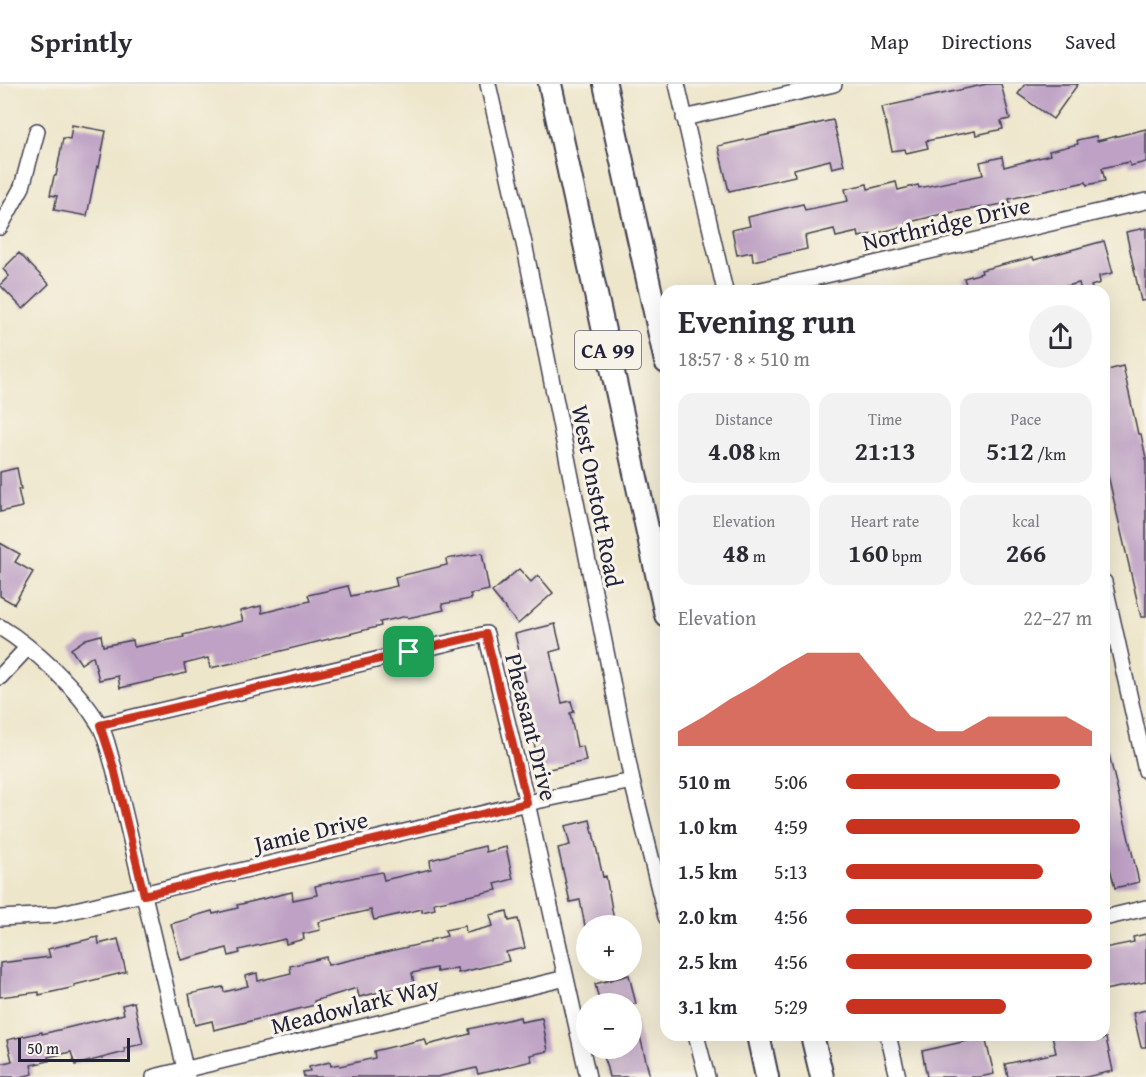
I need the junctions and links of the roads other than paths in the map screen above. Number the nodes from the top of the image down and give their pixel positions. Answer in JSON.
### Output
{"nodes":[{"id":1,"x":488,"y":84,"type":"edge"},
{"id":2,"x":550,"y":84,"type":"edge"},
{"id":3,"x":605,"y":84,"type":"edge"},
{"id":4,"x":677,"y":84,"type":"edge"},
{"id":5,"x":834,"y":84,"type":"edge"},
{"id":6,"x":684,"y":118,"type":"junction"},
{"id":7,"x":37,"y":131,"type":"dead end"},
{"id":8,"x":1146,"y":201,"type":"edge"},
{"id":9,"x":0,"y":227,"type":"edge"},
{"id":10,"x":724,"y":285,"type":"edge"},
{"id":11,"x":783,"y":285,"type":"edge"},
{"id":12,"x":660,"y":335,"type":"edge"},
{"id":13,"x":660,"y":588,"type":"edge"},
{"id":14,"x":1110,"y":609,"type":"edge"},
{"id":15,"x":0,"y":627,"type":"edge"},
{"id":16,"x":28,"y":647,"type":"junction"},
{"id":17,"x":0,"y":677,"type":"edge"},
{"id":18,"x":100,"y":725,"type":"junction"},
{"id":19,"x":1146,"y":771,"type":"edge"},
{"id":20,"x":632,"y":781,"type":"junction"},
{"id":21,"x":527,"y":803,"type":"junction"},
{"id":22,"x":660,"y":892,"type":"edge"},
{"id":23,"x":144,"y":895,"type":"junction"},
{"id":24,"x":1146,"y":908,"type":"edge"},
{"id":25,"x":1110,"y":917,"type":"edge"},
{"id":26,"x":0,"y":918,"type":"edge"},
{"id":27,"x":566,"y":978,"type":"junction"},
{"id":28,"x":698,"y":1041,"type":"edge"},
{"id":29,"x":759,"y":1041,"type":"edge"},
{"id":30,"x":813,"y":1041,"type":"edge"},
{"id":31,"x":889,"y":1041,"type":"edge"},
{"id":32,"x":186,"y":1073,"type":"edge"},
{"id":33,"x":154,"y":1077,"type":"edge"},
{"id":34,"x":588,"y":1077,"type":"edge"},
{"id":35,"x":707,"y":1077,"type":"edge"},
{"id":36,"x":767,"y":1077,"type":"edge"},
{"id":37,"x":822,"y":1077,"type":"edge"},
{"id":38,"x":898,"y":1077,"type":"edge"}],
"edges":[{"from":1,"to":20,"type":"street","name":"West Onstott Road"},
{"from":2,"to":13,"type":"highway","number":"CA 99"},
{"from":3,"to":12,"type":"highway","number":"CA 99"},
{"from":4,"to":6,"type":"street"},
{"from":5,"to":6,"type":"street"},
{"from":6,"to":10,"type":"street"},
{"from":7,"to":9,"type":"street"},
{"from":8,"to":11,"type":"street","name":"Northridge Drive"},
{"from":14,"to":19,"type":"street"},
{"from":15,"to":16,"type":"street"},
{"from":16,"to":17,"type":"street"},
{"from":16,"to":18,"type":"street"},
{"from":18,"to":21,"type":"street","name":"Pheasant Drive"},
{"from":18,"to":23,"type":"street"},
{"from":20,"to":21,"type":"street","name":"Jamie Drive"},
{"from":20,"to":22,"type":"street","name":"West Onstott Road"},
{"from":21,"to":23,"type":"street","name":"Jamie Drive"},
{"from":21,"to":27,"type":"street","name":"Pheasant Drive"},
{"from":23,"to":26,"type":"street","name":"Jamie Drive"},
{"from":23,"to":32,"type":"street"},
{"from":24,"to":25,"type":"street"},
{"from":27,"to":32,"type":"street","name":"Meadowlark Way"},
{"from":27,"to":34,"type":"street","name":"Pheasant Drive"},
{"from":28,"to":35,"type":"street"},
{"from":29,"to":36,"type":"highway"},
{"from":30,"to":37,"type":"highway"},
{"from":31,"to":38,"type":"street"},
{"from":32,"to":33,"type":"street","name":"Meadowlark Way"}]}
